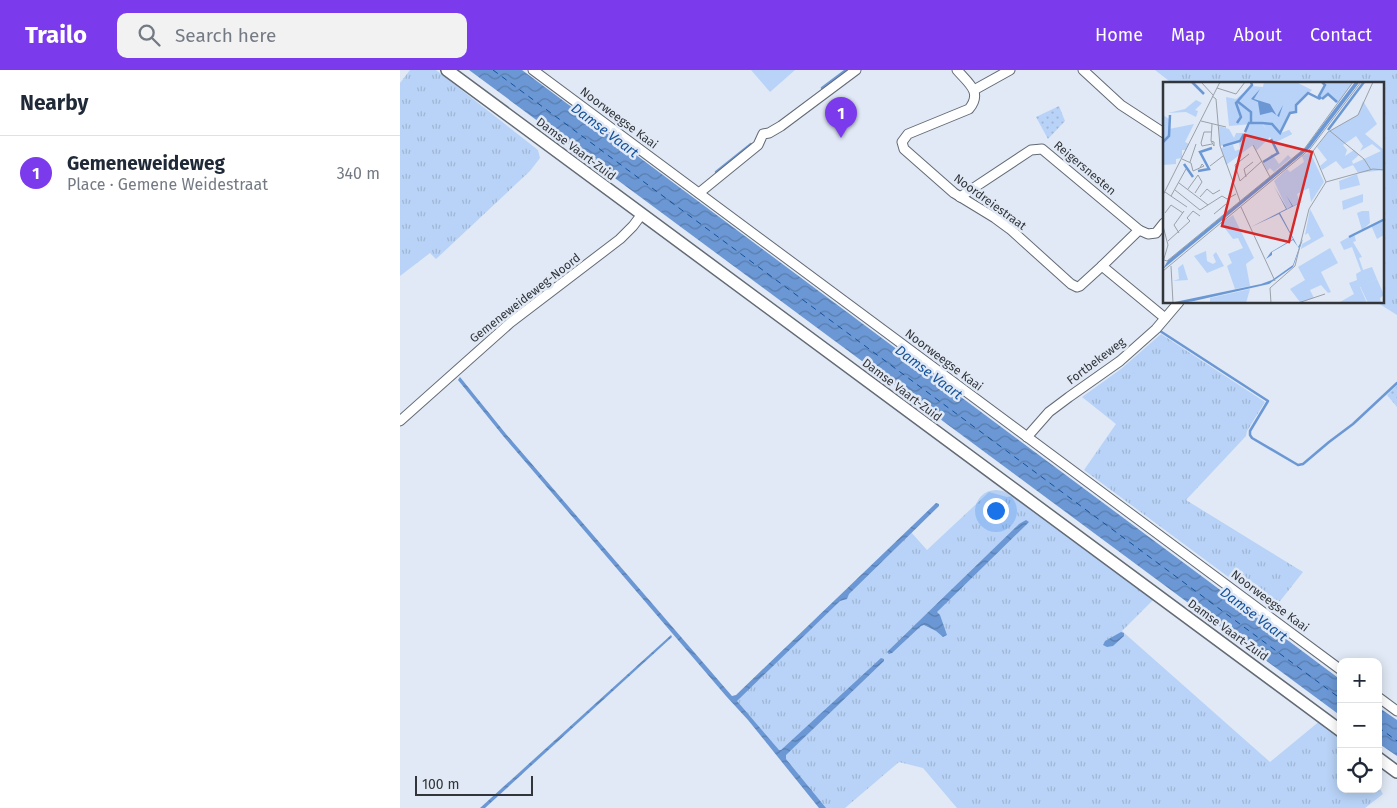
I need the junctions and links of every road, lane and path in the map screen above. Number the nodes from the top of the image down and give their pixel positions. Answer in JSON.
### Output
{"nodes":[{"id":1,"x":447,"y":70,"type":"edge"},
{"id":2,"x":533,"y":70,"type":"edge"},
{"id":3,"x":856,"y":70,"type":"edge"},
{"id":4,"x":957,"y":70,"type":"edge"},
{"id":5,"x":1010,"y":70,"type":"edge"},
{"id":6,"x":1084,"y":70,"type":"edge"},
{"id":7,"x":974,"y":90,"type":"junction"},
{"id":8,"x":1163,"y":132,"type":"edge"},
{"id":9,"x":699,"y":193,"type":"junction"},
{"id":10,"x":960,"y":197,"type":"junction"},
{"id":11,"x":642,"y":214,"type":"junction"},
{"id":12,"x":1163,"y":224,"type":"edge"},
{"id":13,"x":1139,"y":230,"type":"junction"},
{"id":14,"x":1102,"y":266,"type":"junction"},
{"id":15,"x":1177,"y":304,"type":"edge"},
{"id":16,"x":1165,"y":318,"type":"junction"},
{"id":17,"x":400,"y":420,"type":"edge"},
{"id":18,"x":1027,"y":437,"type":"junction"},
{"id":19,"x":1337,"y":667,"type":"edge"},
{"id":20,"x":1382,"y":700,"type":"edge"},
{"id":21,"x":1397,"y":711,"type":"edge"},
{"id":22,"x":1337,"y":728,"type":"edge"},
{"id":23,"x":1382,"y":761,"type":"edge"},
{"id":24,"x":1397,"y":772,"type":"edge"}],
"edges":[{"from":1,"to":11,"type":"street","name":"Damse Vaart-Zuid"},
{"from":2,"to":9,"type":"street","name":"Noorweegse Kaai"},
{"from":3,"to":9,"type":"street"},
{"from":4,"to":7,"type":"street"},
{"from":5,"to":7,"type":"street"},
{"from":6,"to":8,"type":"street"},
{"from":7,"to":10,"type":"street","name":"Noordreiestraat"},
{"from":9,"to":18,"type":"street","name":"Noorweegse Kaai"},
{"from":10,"to":13,"type":"street","name":"Reigersnesten"},
{"from":10,"to":14,"type":"street","name":"Noordreiestraat"},
{"from":11,"to":17,"type":"street","name":"Gemeneweideweg-Noord"},
{"from":11,"to":22,"type":"street","name":"Damse Vaart-Zuid"},
{"from":12,"to":13,"type":"street"},
{"from":13,"to":14,"type":"street"},
{"from":14,"to":16,"type":"street"},
{"from":15,"to":16,"type":"street","name":"Fortbekeweg"},
{"from":16,"to":18,"type":"street","name":"Fortbekeweg"},
{"from":18,"to":19,"type":"street","name":"Noorweegse Kaai"},
{"from":20,"to":21,"type":"street"},
{"from":23,"to":24,"type":"street"}]}
